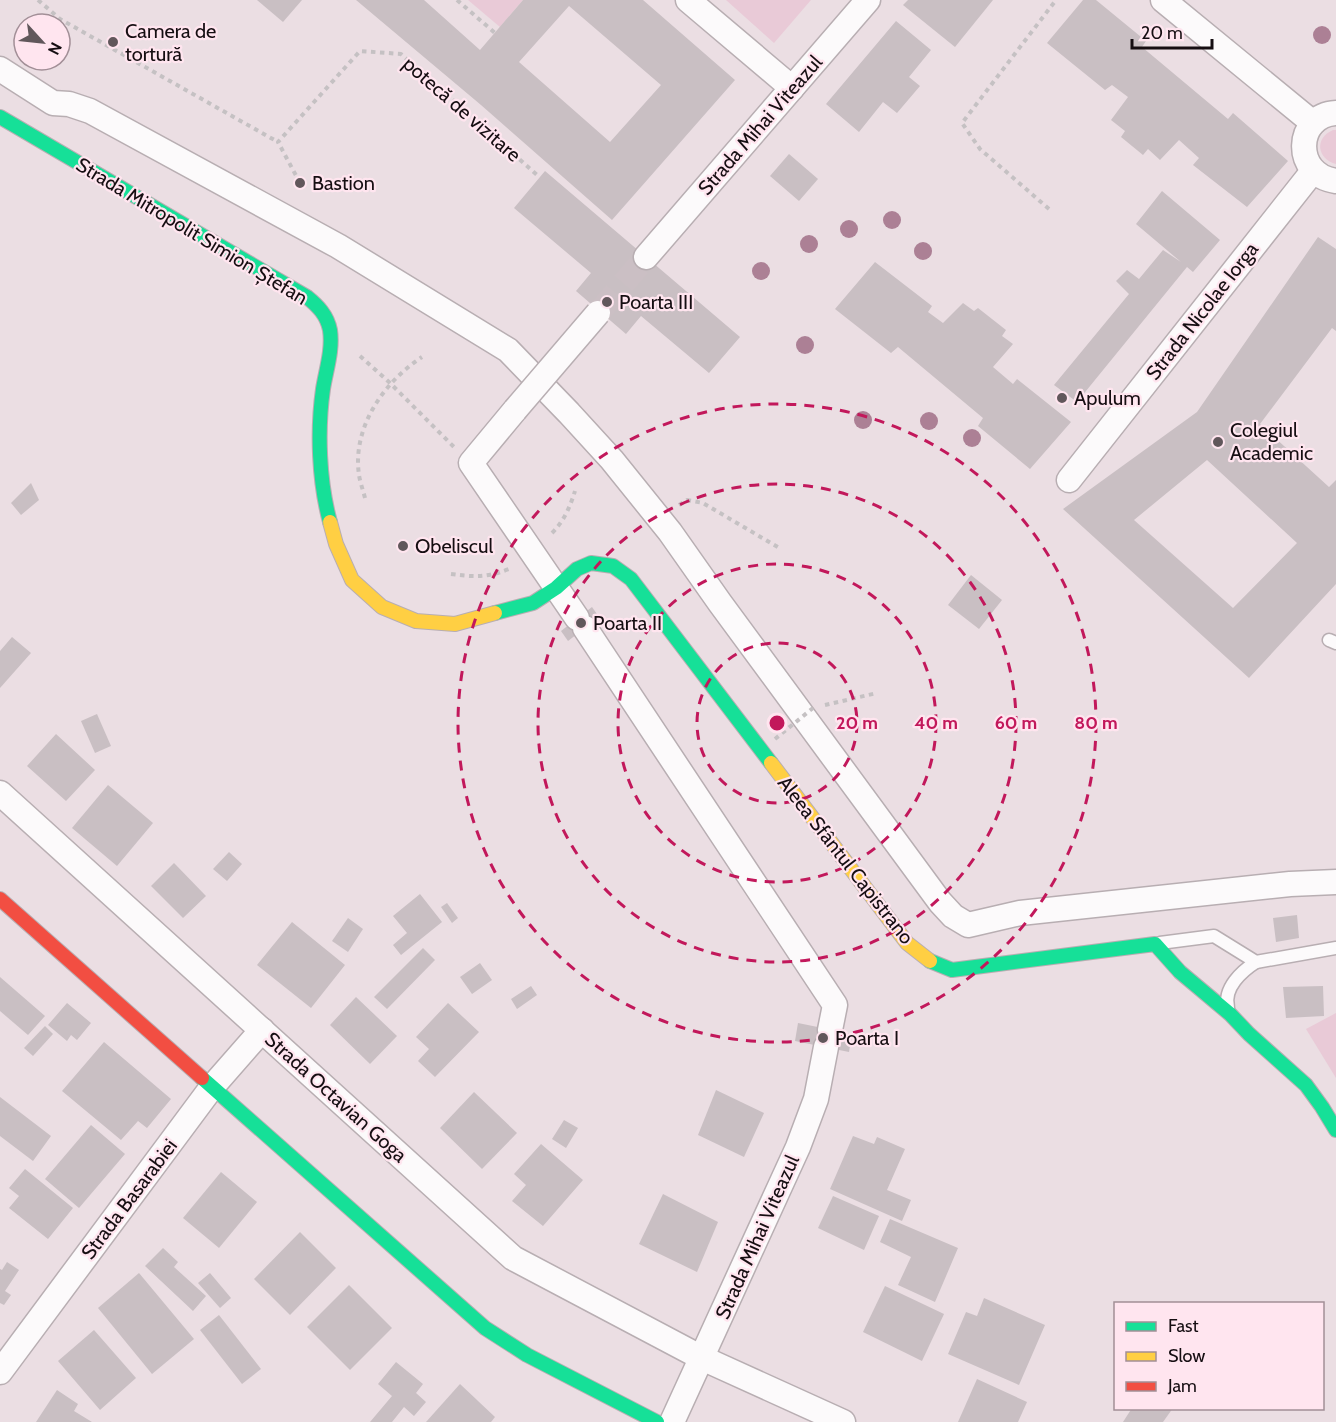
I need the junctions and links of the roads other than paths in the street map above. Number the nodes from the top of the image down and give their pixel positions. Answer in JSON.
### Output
{"nodes":[{"id":1,"x":688,"y":0,"type":"edge"},
{"id":2,"x":868,"y":0,"type":"edge"},
{"id":3,"x":1163,"y":0,"type":"edge"},
{"id":4,"x":0,"y":69,"type":"edge"},
{"id":5,"x":792,"y":88,"type":"junction"},
{"id":6,"x":1336,"y":113,"type":"edge"},
{"id":7,"x":0,"y":117,"type":"edge"},
{"id":8,"x":1313,"y":123,"type":"junction"},
{"id":9,"x":1313,"y":171,"type":"junction"},
{"id":10,"x":1336,"y":181,"type":"edge"},
{"id":11,"x":649,"y":253,"type":"tunnel mouth"},
{"id":12,"x":599,"y":312,"type":"tunnel mouth"},
{"id":13,"x":1068,"y":480,"type":"dead end"},
{"id":14,"x":556,"y":588,"type":"junction"},
{"id":15,"x":0,"y":793,"type":"edge"},
{"id":16,"x":1336,"y":882,"type":"edge"},
{"id":17,"x":0,"y":899,"type":"edge"},
{"id":18,"x":1155,"y":944,"type":"junction"},
{"id":19,"x":1336,"y":948,"type":"edge"},
{"id":20,"x":1256,"y":962,"type":"junction"},
{"id":21,"x":1230,"y":1014,"type":"junction"},
{"id":22,"x":262,"y":1030,"type":"junction"},
{"id":23,"x":213,"y":1086,"type":"junction"},
{"id":24,"x":1336,"y":1130,"type":"edge"},
{"id":25,"x":702,"y":1358,"type":"junction"},
{"id":26,"x":0,"y":1372,"type":"edge"},
{"id":27,"x":657,"y":1422,"type":"edge"},
{"id":28,"x":672,"y":1422,"type":"edge"},
{"id":29,"x":843,"y":1422,"type":"edge"}],
"edges":[{"from":1,"to":5,"type":"street"},
{"from":2,"to":5,"type":"street","name":"Strada Mihai Viteazul"},
{"from":3,"to":8,"type":"street"},
{"from":4,"to":16,"type":"street"},
{"from":5,"to":11,"type":"street","name":"Strada Mihai Viteazul"},
{"from":6,"to":8,"type":"street"},
{"from":7,"to":14,"type":"street","name":"Strada Mitropolit Simion Ștefan"},
{"from":8,"to":9,"type":"street"},
{"from":9,"to":10,"type":"street"},
{"from":9,"to":13,"type":"street","name":"Strada Nicolae Iorga"},
{"from":12,"to":14,"type":"street","name":"Strada Mihai Viteazul","bridge":true},
{"from":14,"to":18,"type":"street","name":"Aleea Sfântul Capistrano"},
{"from":14,"to":25,"type":"street","name":"Strada Mihai Viteazul"},
{"from":15,"to":22,"type":"street","name":"Strada Octavian Goga"},
{"from":17,"to":23,"type":"street"},
{"from":18,"to":20,"type":"lane","name":"Aleea Sfântul Capistrano"},
{"from":18,"to":21,"type":"street"},
{"from":19,"to":20,"type":"lane"},
{"from":20,"to":21,"type":"lane"},
{"from":21,"to":24,"type":"street"},
{"from":22,"to":23,"type":"street","name":"Strada Basarabiei"},
{"from":22,"to":25,"type":"street","name":"Strada Octavian Goga"},
{"from":23,"to":26,"type":"street","name":"Strada Basarabiei"},
{"from":23,"to":27,"type":"street"},
{"from":25,"to":28,"type":"street","name":"Strada Mihai Viteazul"},
{"from":25,"to":29,"type":"street","name":"Strada Octavian Goga"}]}
